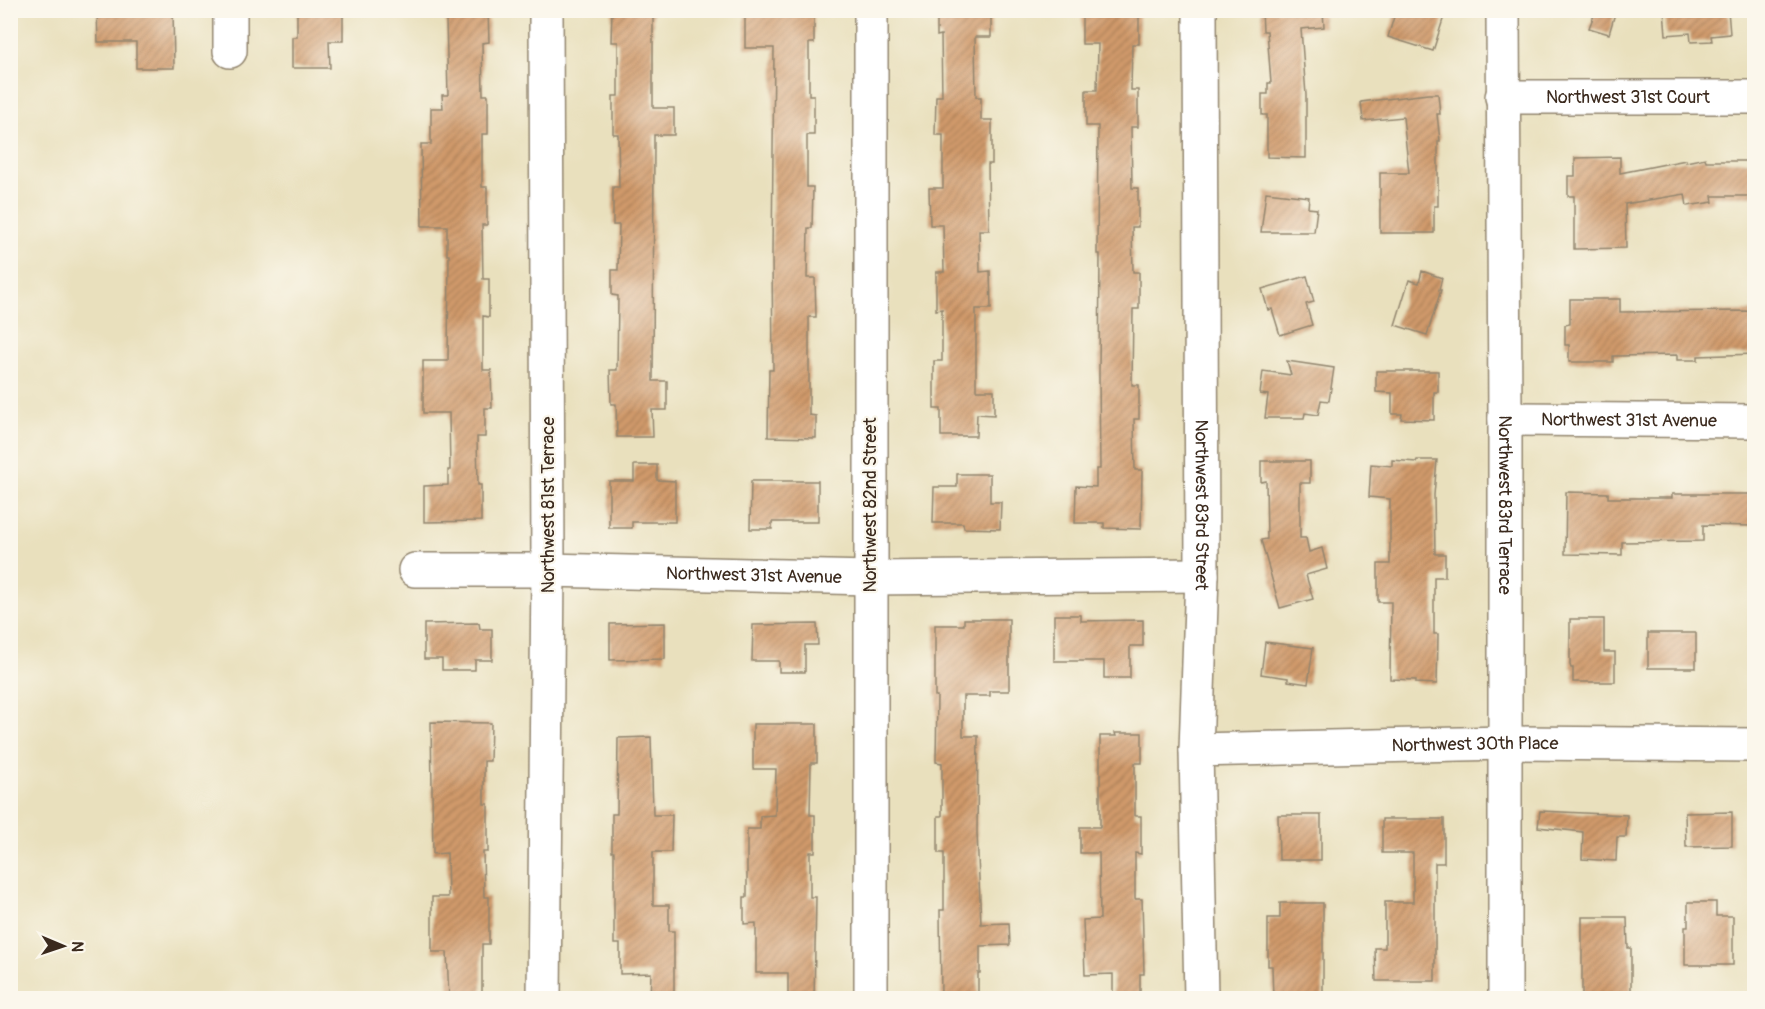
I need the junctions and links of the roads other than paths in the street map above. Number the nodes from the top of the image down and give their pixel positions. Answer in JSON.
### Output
{"nodes":[{"id":1,"x":230,"y":10,"type":"edge"},
{"id":2,"x":546,"y":10,"type":"edge"},
{"id":3,"x":871,"y":10,"type":"edge"},
{"id":4,"x":1200,"y":10,"type":"edge"},
{"id":5,"x":1503,"y":10,"type":"edge"},
{"id":6,"x":230,"y":51,"type":"dead end"},
{"id":7,"x":1502,"y":97,"type":"junction"},
{"id":8,"x":1755,"y":97,"type":"edge"},
{"id":9,"x":1505,"y":419,"type":"junction"},
{"id":10,"x":1755,"y":421,"type":"edge"},
{"id":11,"x":415,"y":570,"type":"dead end"},
{"id":12,"x":548,"y":570,"type":"junction"},
{"id":13,"x":1202,"y":575,"type":"junction"},
{"id":14,"x":870,"y":578,"type":"junction"},
{"id":15,"x":1505,"y":743,"type":"junction"},
{"id":16,"x":1755,"y":745,"type":"edge"},
{"id":17,"x":1196,"y":750,"type":"junction"},
{"id":18,"x":544,"y":999,"type":"edge"},
{"id":19,"x":871,"y":999,"type":"edge"},
{"id":20,"x":1201,"y":999,"type":"edge"},
{"id":21,"x":1505,"y":999,"type":"edge"}],
"edges":[{"from":1,"to":6,"type":"street"},
{"from":2,"to":12,"type":"street","name":"Northwest 81st Terrace"},
{"from":3,"to":14,"type":"street","name":"Northwest 82nd Street"},
{"from":4,"to":13,"type":"street","name":"Northwest 83rd Street"},
{"from":5,"to":7,"type":"street","name":"Northwest 83rd Terrace"},
{"from":7,"to":8,"type":"street","name":"Northwest 31st Court"},
{"from":7,"to":9,"type":"street","name":"Northwest 83rd Terrace"},
{"from":9,"to":10,"type":"street","name":"Northwest 31st Avenue"},
{"from":9,"to":15,"type":"street","name":"Northwest 83rd Terrace"},
{"from":11,"to":12,"type":"street","name":"Northwest 31st Avenue"},
{"from":12,"to":14,"type":"street","name":"Northwest 31st Avenue"},
{"from":12,"to":18,"type":"street","name":"Northwest 81st Terrace"},
{"from":13,"to":14,"type":"street","name":"Northwest 31st Avenue"},
{"from":13,"to":17,"type":"street","name":"Northwest 83rd Street"},
{"from":14,"to":19,"type":"street","name":"Northwest 82nd Street"},
{"from":15,"to":16,"type":"street","name":"Northwest 30th Place"},
{"from":15,"to":17,"type":"street","name":"Northwest 30th Place"},
{"from":15,"to":21,"type":"street","name":"Northwest 83rd Terrace"},
{"from":17,"to":20,"type":"street","name":"Northwest 83rd Street"}]}
